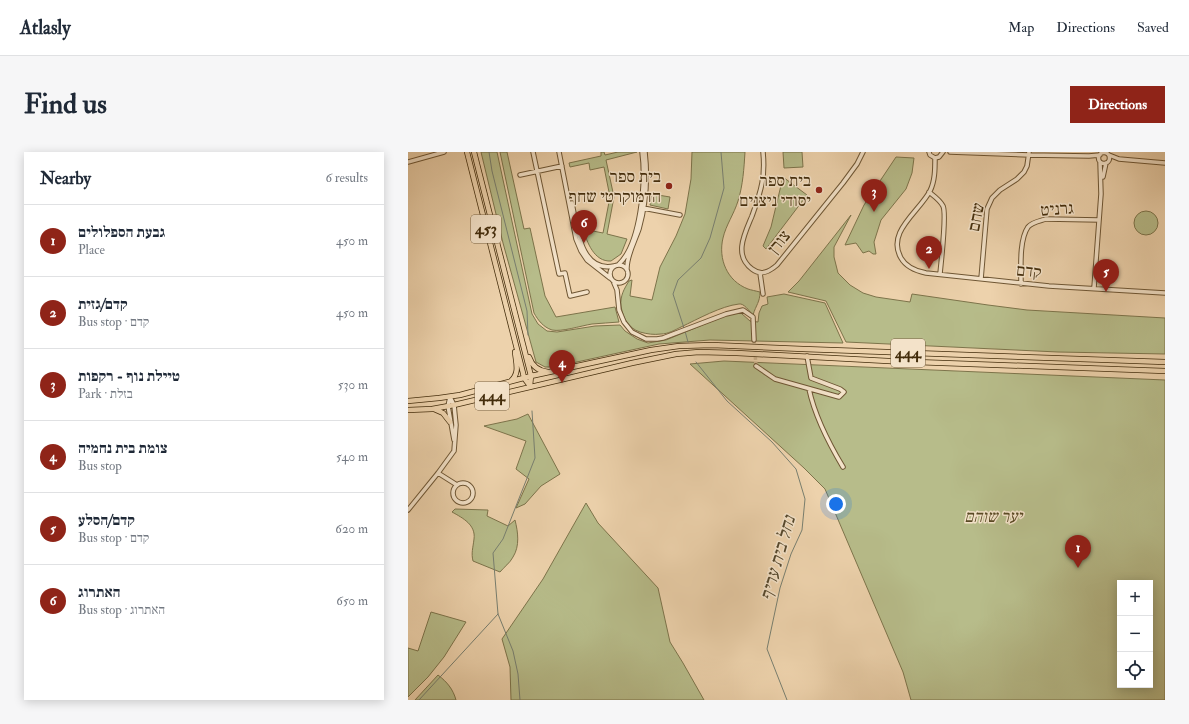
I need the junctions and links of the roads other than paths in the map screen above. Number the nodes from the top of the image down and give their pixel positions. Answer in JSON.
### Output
{"nodes":[{"id":1,"x":444,"y":152,"type":"edge"},
{"id":2,"x":467,"y":152,"type":"edge"},
{"id":3,"x":474,"y":152,"type":"edge"},
{"id":4,"x":532,"y":152,"type":"edge"},
{"id":5,"x":560,"y":152,"type":"edge"},
{"id":6,"x":643,"y":152,"type":"edge"},
{"id":7,"x":763,"y":152,"type":"edge"},
{"id":8,"x":863,"y":152,"type":"edge"},
{"id":9,"x":929,"y":152,"type":"edge"},
{"id":10,"x":943,"y":152,"type":"edge"},
{"id":11,"x":950,"y":152,"type":"edge"},
{"id":12,"x":1100,"y":153,"type":"edge"},
{"id":13,"x":1029,"y":154,"type":"edge"},
{"id":14,"x":1108,"y":154,"type":"edge"},
{"id":15,"x":1089,"y":156,"type":"junction"},
{"id":16,"x":935,"y":158,"type":"junction"},
{"id":17,"x":1119,"y":158,"type":"junction"},
{"id":18,"x":1100,"y":161,"type":"junction"},
{"id":19,"x":408,"y":162,"type":"edge"},
{"id":20,"x":1108,"y":162,"type":"junction"},
{"id":21,"x":1165,"y":163,"type":"edge"},
{"id":22,"x":562,"y":166,"type":"junction"},
{"id":23,"x":537,"y":172,"type":"junction"},
{"id":24,"x":520,"y":175,"type":"dead end"},
{"id":25,"x":1102,"y":182,"type":"junction"},
{"id":26,"x":929,"y":192,"type":"junction"},
{"id":27,"x":643,"y":208,"type":"junction"},
{"id":28,"x":680,"y":215,"type":"dead end"},
{"id":29,"x":1099,"y":220,"type":"junction"},
{"id":30,"x":616,"y":265,"type":"junction"},
{"id":31,"x":627,"y":270,"type":"junction"},
{"id":32,"x":760,"y":273,"type":"junction"},
{"id":33,"x":940,"y":274,"type":"junction"},
{"id":34,"x":610,"y":278,"type":"junction"},
{"id":35,"x":981,"y":279,"type":"junction"},
{"id":36,"x":624,"y":282,"type":"junction"},
{"id":37,"x":614,"y":283,"type":"junction"},
{"id":38,"x":1021,"y":284,"type":"junction"},
{"id":39,"x":1094,"y":288,"type":"junction"},
{"id":40,"x":587,"y":292,"type":"dead end"},
{"id":41,"x":1165,"y":293,"type":"edge"},
{"id":42,"x":762,"y":294,"type":"dead end"},
{"id":43,"x":618,"y":295,"type":"junction"},
{"id":44,"x":511,"y":329,"type":"junction"},
{"id":45,"x":522,"y":339,"type":"junction"},
{"id":46,"x":754,"y":340,"type":"tunnel mouth"},
{"id":47,"x":807,"y":356,"type":"junction"},
{"id":48,"x":1165,"y":362,"type":"edge"},
{"id":49,"x":756,"y":366,"type":"dead end"},
{"id":50,"x":1165,"y":371,"type":"edge"},
{"id":51,"x":552,"y":372,"type":"junction"},
{"id":52,"x":531,"y":376,"type":"junction"},
{"id":53,"x":524,"y":378,"type":"junction"},
{"id":54,"x":509,"y":382,"type":"junction"},
{"id":55,"x":530,"y":386,"type":"junction"},
{"id":56,"x":809,"y":389,"type":"junction"},
{"id":57,"x":450,"y":397,"type":"junction"},
{"id":58,"x":408,"y":401,"type":"edge"},
{"id":59,"x":454,"y":405,"type":"junction"},
{"id":60,"x":448,"y":406,"type":"junction"},
{"id":61,"x":432,"y":408,"type":"junction"},
{"id":62,"x":408,"y":410,"type":"edge"},
{"id":63,"x":450,"y":422,"type":"junction"},
{"id":64,"x":455,"y":443,"type":"junction"},
{"id":65,"x":843,"y":467,"type":"dead end"},
{"id":66,"x":438,"y":473,"type":"junction"},
{"id":67,"x":458,"y":485,"type":"junction"},
{"id":68,"x":408,"y":510,"type":"edge"}],
"edges":[{"from":1,"to":19,"type":"street"},
{"from":2,"to":44,"type":"main road","number":"453"},
{"from":3,"to":45,"type":"main road","number":"453"},
{"from":4,"to":23,"type":"street"},
{"from":5,"to":22,"type":"street"},
{"from":5,"to":30,"type":"street"},
{"from":6,"to":27,"type":"street"},
{"from":6,"to":30,"type":"street"},
{"from":7,"to":32,"type":"street"},
{"from":8,"to":32,"type":"street","name":"צורן"},
{"from":9,"to":16,"type":"street"},
{"from":10,"to":16,"type":"street"},
{"from":11,"to":13,"type":"street"},
{"from":12,"to":14,"type":"street"},
{"from":12,"to":15,"type":"street"},
{"from":12,"to":18,"type":"street"},
{"from":13,"to":15,"type":"street"},
{"from":13,"to":35,"type":"street","name":"שחם"},
{"from":14,"to":17,"type":"street"},
{"from":14,"to":20,"type":"street"},
{"from":15,"to":18,"type":"street"},
{"from":16,"to":26,"type":"street"},
{"from":17,"to":20,"type":"street"},
{"from":17,"to":21,"type":"street"},
{"from":18,"to":20,"type":"street"},
{"from":18,"to":25,"type":"street"},
{"from":20,"to":25,"type":"street"},
{"from":22,"to":23,"type":"street"},
{"from":22,"to":34,"type":"street"},
{"from":23,"to":24,"type":"street"},
{"from":23,"to":40,"type":"street"},
{"from":25,"to":29,"type":"street"},
{"from":26,"to":33,"type":"street"},
{"from":26,"to":33,"type":"street","name":"קדם"},
{"from":27,"to":28,"type":"street"},
{"from":27,"to":31,"type":"street"},
{"from":29,"to":38,"type":"street","name":"גרניט"},
{"from":29,"to":39,"type":"street"},
{"from":30,"to":31,"type":"street"},
{"from":30,"to":34,"type":"street"},
{"from":31,"to":36,"type":"street"},
{"from":32,"to":42,"type":"street"},
{"from":33,"to":35,"type":"street","name":"קדם"},
{"from":34,"to":37,"type":"street"},
{"from":35,"to":38,"type":"street","name":"קדם"},
{"from":36,"to":37,"type":"street"},
{"from":36,"to":43,"type":"street"},
{"from":37,"to":43,"type":"street"},
{"from":38,"to":39,"type":"street","name":"קדם"},
{"from":39,"to":41,"type":"street","name":"קדם"},
{"from":43,"to":46,"type":"street"},
{"from":44,"to":53,"type":"main road","number":"453"},
{"from":44,"to":54,"type":"main road"},
{"from":45,"to":51,"type":"main road"},
{"from":45,"to":52,"type":"main road","number":"453"},
{"from":47,"to":50,"type":"main road","number":"444"},
{"from":47,"to":55,"type":"main road","number":"444"},
{"from":47,"to":56,"type":"street"},
{"from":48,"to":51,"type":"main road","number":"444"},
{"from":49,"to":56,"type":"street"},
{"from":51,"to":52,"type":"main road","number":"444"},
{"from":52,"to":53,"type":"main road","number":"444"},
{"from":52,"to":55,"type":"main road","number":"453"},
{"from":53,"to":54,"type":"main road","number":"444"},
{"from":53,"to":55,"type":"main road","number":"453"},
{"from":54,"to":57,"type":"main road","number":"444"},
{"from":55,"to":59,"type":"main road","number":"444"},
{"from":56,"to":65,"type":"street"},
{"from":57,"to":58,"type":"main road","number":"444"},
{"from":57,"to":59,"type":"street"},
{"from":57,"to":60,"type":"street"},
{"from":59,"to":60,"type":"main road","number":"444"},
{"from":59,"to":64,"type":"street"},
{"from":60,"to":61,"type":"main road","number":"444"},
{"from":60,"to":63,"type":"street"},
{"from":61,"to":62,"type":"main road","number":"444"},
{"from":61,"to":63,"type":"main road"},
{"from":63,"to":64,"type":"street"},
{"from":64,"to":66,"type":"street"},
{"from":66,"to":67,"type":"street"},
{"from":66,"to":68,"type":"street"},
{"from":67,"to":67,"type":"street"}]}
